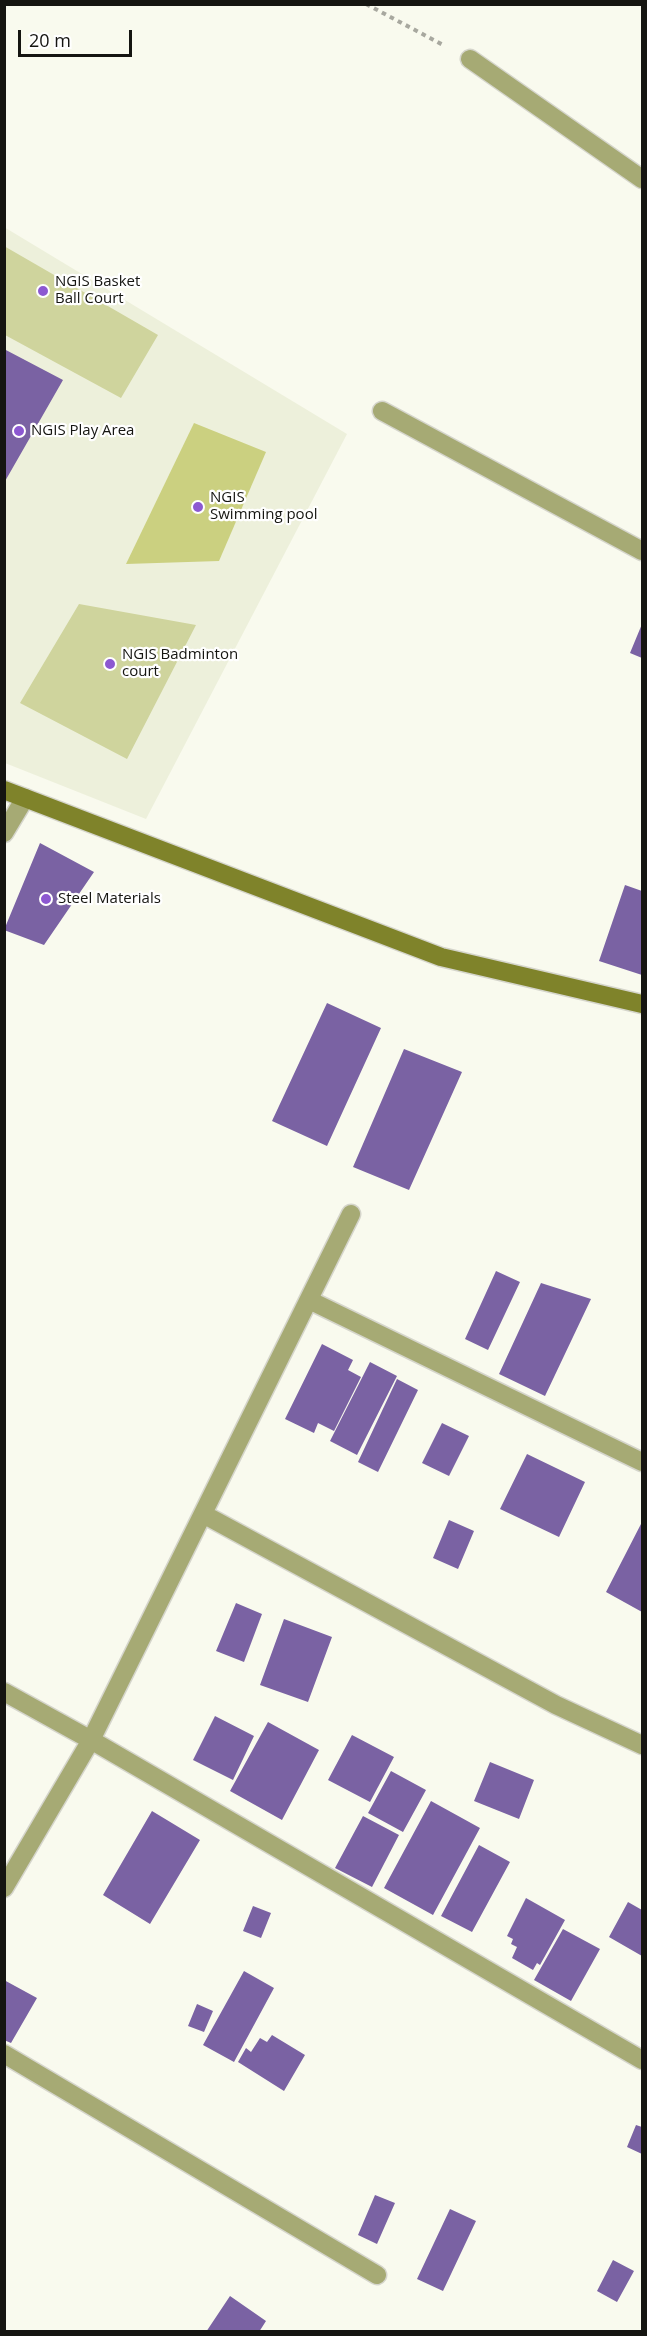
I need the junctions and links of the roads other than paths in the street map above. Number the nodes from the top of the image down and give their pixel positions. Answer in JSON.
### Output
{"nodes":[{"id":1,"x":470,"y":59,"type":"road end"},
{"id":2,"x":642,"y":179,"type":"edge"},
{"id":3,"x":382,"y":411,"type":"dead end"},
{"id":4,"x":642,"y":551,"type":"edge"},
{"id":5,"x":4,"y":790,"type":"edge"},
{"id":6,"x":25,"y":798,"type":"junction"},
{"id":7,"x":4,"y":833,"type":"edge"},
{"id":8,"x":642,"y":1004,"type":"edge"},
{"id":9,"x":351,"y":1214,"type":"dead end"},
{"id":10,"x":309,"y":1300,"type":"junction"},
{"id":11,"x":642,"y":1462,"type":"edge"},
{"id":12,"x":202,"y":1514,"type":"junction"},
{"id":13,"x":4,"y":1692,"type":"edge"},
{"id":14,"x":91,"y":1740,"type":"junction"},
{"id":15,"x":642,"y":1745,"type":"edge"},
{"id":16,"x":4,"y":1888,"type":"edge"},
{"id":17,"x":4,"y":2054,"type":"edge"},
{"id":18,"x":642,"y":2060,"type":"edge"},
{"id":19,"x":377,"y":2275,"type":"dead end"}],
"edges":[{"from":1,"to":2,"type":"street"},
{"from":3,"to":4,"type":"street"},
{"from":5,"to":6,"type":"street"},
{"from":6,"to":7,"type":"street"},
{"from":6,"to":8,"type":"street"},
{"from":9,"to":10,"type":"street"},
{"from":10,"to":11,"type":"street"},
{"from":10,"to":12,"type":"street"},
{"from":12,"to":14,"type":"street"},
{"from":12,"to":15,"type":"street"},
{"from":13,"to":14,"type":"street"},
{"from":14,"to":16,"type":"street"},
{"from":14,"to":18,"type":"street"},
{"from":17,"to":19,"type":"street"}]}
